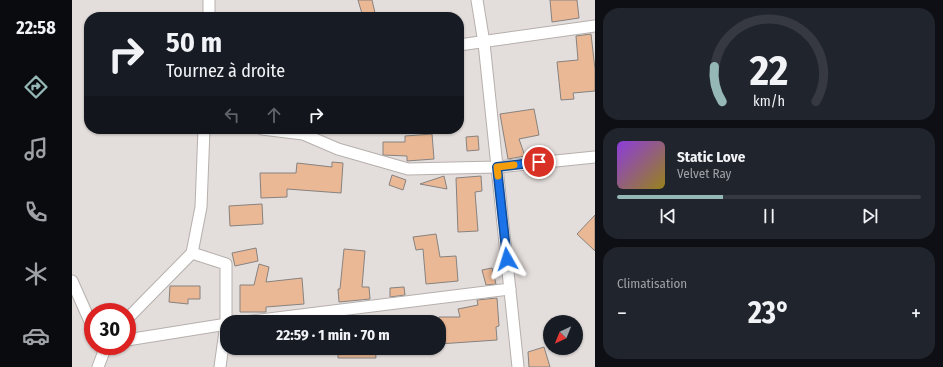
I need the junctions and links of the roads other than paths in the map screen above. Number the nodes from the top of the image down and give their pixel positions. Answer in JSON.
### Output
{"nodes":[{"id":1,"x":209,"y":0,"type":"edge"},
{"id":2,"x":477,"y":0,"type":"edge"},
{"id":3,"x":209,"y":12,"type":"edge"},
{"id":4,"x":595,"y":26,"type":"edge"},
{"id":5,"x":484,"y":43,"type":"junction"},
{"id":6,"x":464,"y":45,"type":"edge"},
{"id":7,"x":204,"y":134,"type":"edge"},
{"id":8,"x":303,"y":134,"type":"edge"},
{"id":9,"x":595,"y":157,"type":"edge"},
{"id":10,"x":497,"y":167,"type":"junction"},
{"id":11,"x":192,"y":253,"type":"junction"},
{"id":12,"x":72,"y":281,"type":"edge"},
{"id":13,"x":510,"y":289,"type":"junction"},
{"id":14,"x":84,"y":308,"type":"edge"},
{"id":15,"x":136,"y":310,"type":"edge"},
{"id":16,"x":226,"y":315,"type":"edge"},
{"id":17,"x":300,"y":315,"type":"edge"},
{"id":18,"x":220,"y":325,"type":"edge"},
{"id":19,"x":136,"y":339,"type":"edge"},
{"id":20,"x":102,"y":355,"type":"edge"},
{"id":21,"x":222,"y":355,"type":"edge"},
{"id":22,"x":98,"y":367,"type":"edge"},
{"id":23,"x":220,"y":367,"type":"edge"},
{"id":24,"x":518,"y":367,"type":"edge"}],
"edges":[{"from":1,"to":3,"type":"street"},
{"from":2,"to":5,"type":"street"},
{"from":4,"to":5,"type":"street"},
{"from":5,"to":6,"type":"street"},
{"from":5,"to":10,"type":"street"},
{"from":7,"to":11,"type":"street"},
{"from":8,"to":10,"type":"street"},
{"from":9,"to":10,"type":"street"},
{"from":10,"to":13,"type":"street"},
{"from":11,"to":15,"type":"street"},
{"from":11,"to":16,"type":"street"},
{"from":12,"to":14,"type":"street"},
{"from":13,"to":17,"type":"street"},
{"from":13,"to":24,"type":"street"},
{"from":18,"to":19,"type":"street"},
{"from":20,"to":22,"type":"street"},
{"from":21,"to":23,"type":"street"}]}
